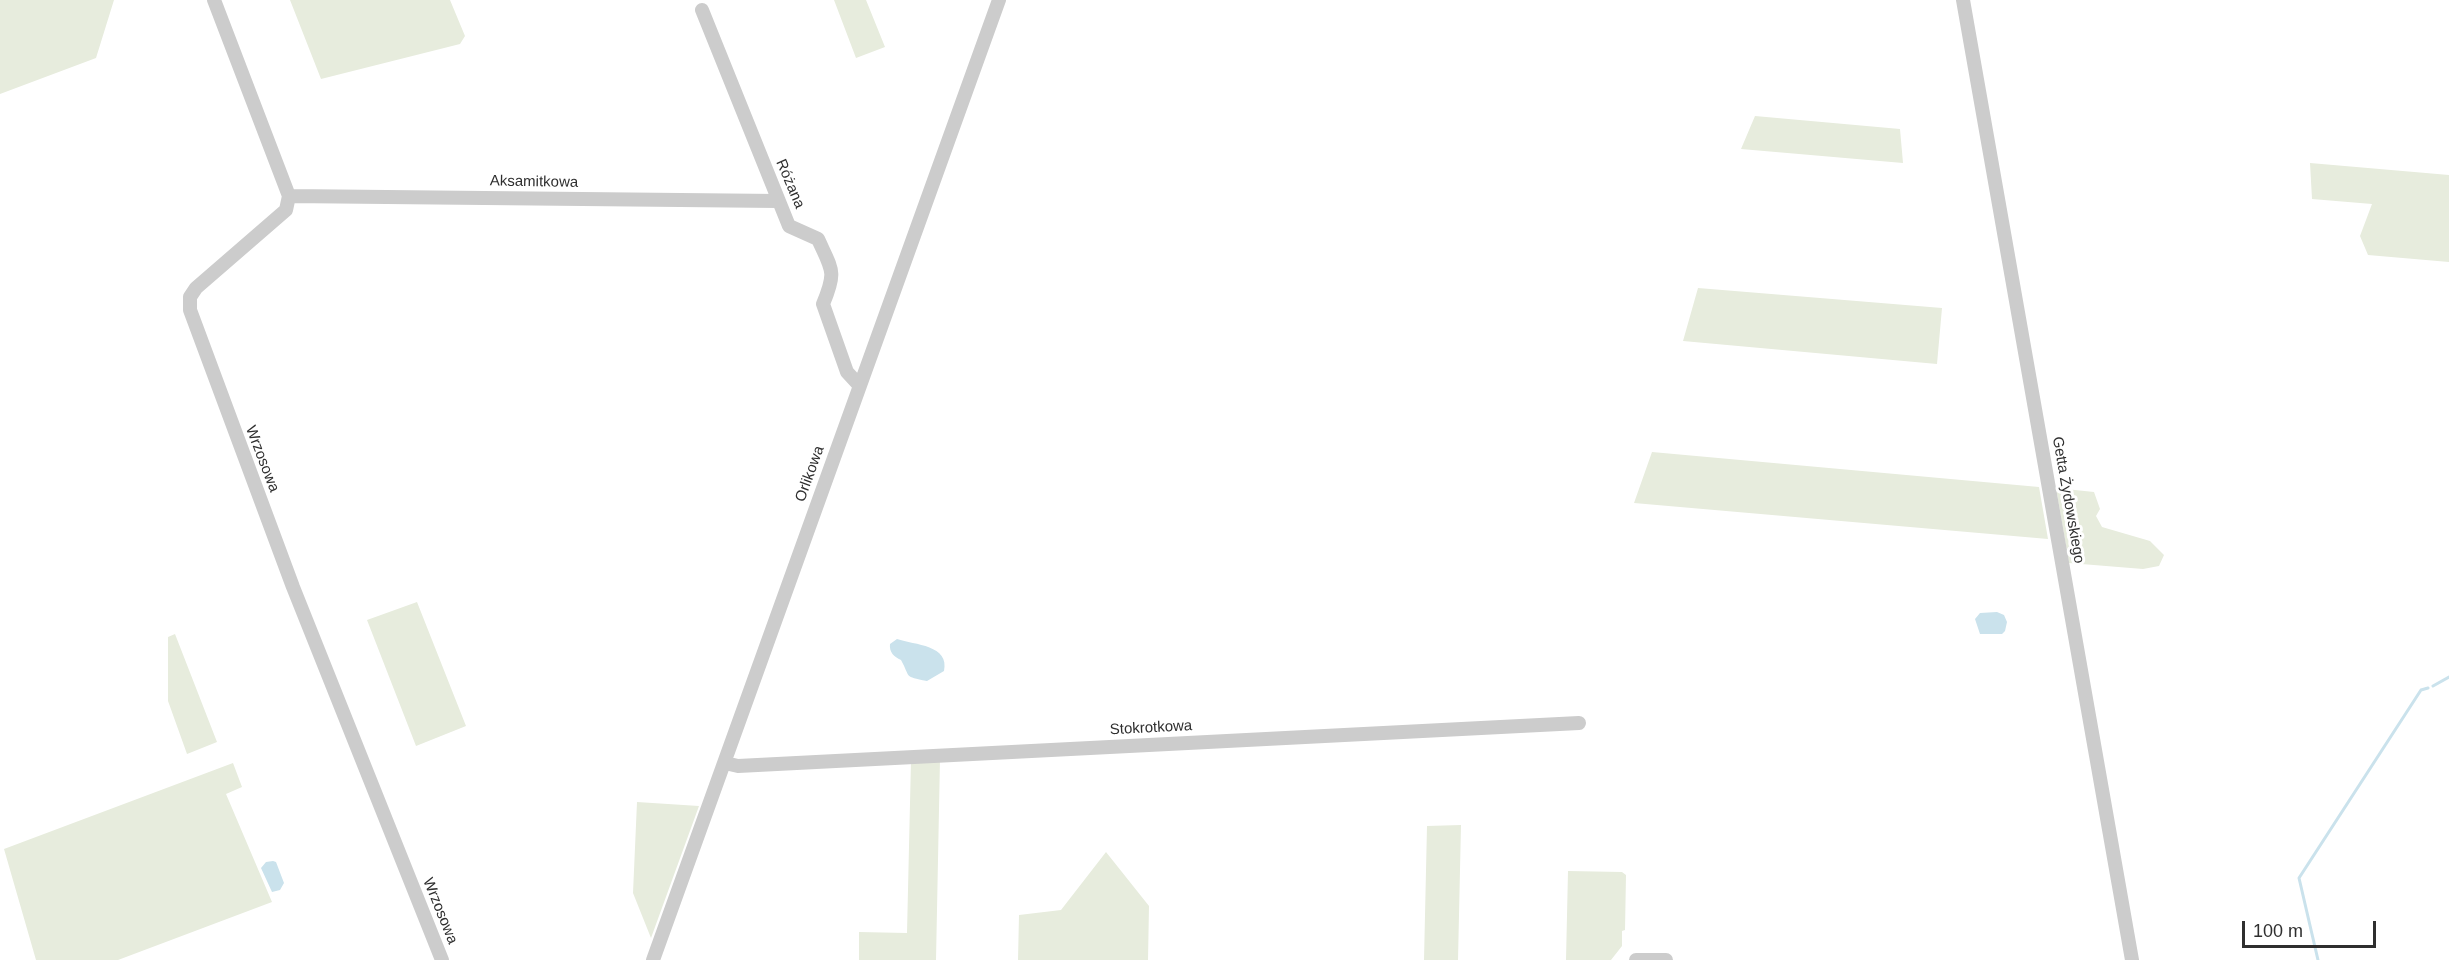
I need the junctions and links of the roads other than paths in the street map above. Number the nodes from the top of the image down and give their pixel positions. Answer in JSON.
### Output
{"nodes":[{"id":1,"x":214,"y":0,"type":"edge"},
{"id":2,"x":999,"y":0,"type":"edge"},
{"id":3,"x":1963,"y":0,"type":"edge"},
{"id":4,"x":702,"y":10,"type":"dead end"},
{"id":5,"x":289,"y":196,"type":"junction"},
{"id":6,"x":778,"y":201,"type":"junction"},
{"id":7,"x":860,"y":385,"type":"junction"},
{"id":8,"x":1579,"y":723,"type":"dead end"},
{"id":9,"x":725,"y":763,"type":"junction"},
{"id":10,"x":442,"y":960,"type":"edge"},
{"id":11,"x":653,"y":960,"type":"edge"},
{"id":12,"x":1636,"y":960,"type":"edge"},
{"id":13,"x":1666,"y":960,"type":"edge"},
{"id":14,"x":2132,"y":960,"type":"edge"}],
"edges":[{"from":1,"to":5,"type":"street"},
{"from":2,"to":7,"type":"street","name":"Orlikowa"},
{"from":3,"to":14,"type":"street","name":"Getta Żydowskiego"},
{"from":4,"to":6,"type":"street","name":"Różana"},
{"from":5,"to":6,"type":"street","name":"Aksamitkowa"},
{"from":5,"to":10,"type":"street","name":"Wrzosowa"},
{"from":6,"to":7,"type":"street","name":"Różana"},
{"from":7,"to":9,"type":"street","name":"Orlikowa"},
{"from":8,"to":9,"type":"street","name":"Stokrotkowa"},
{"from":9,"to":11,"type":"street","name":"Orlikowa"},
{"from":12,"to":13,"type":"street"}]}
